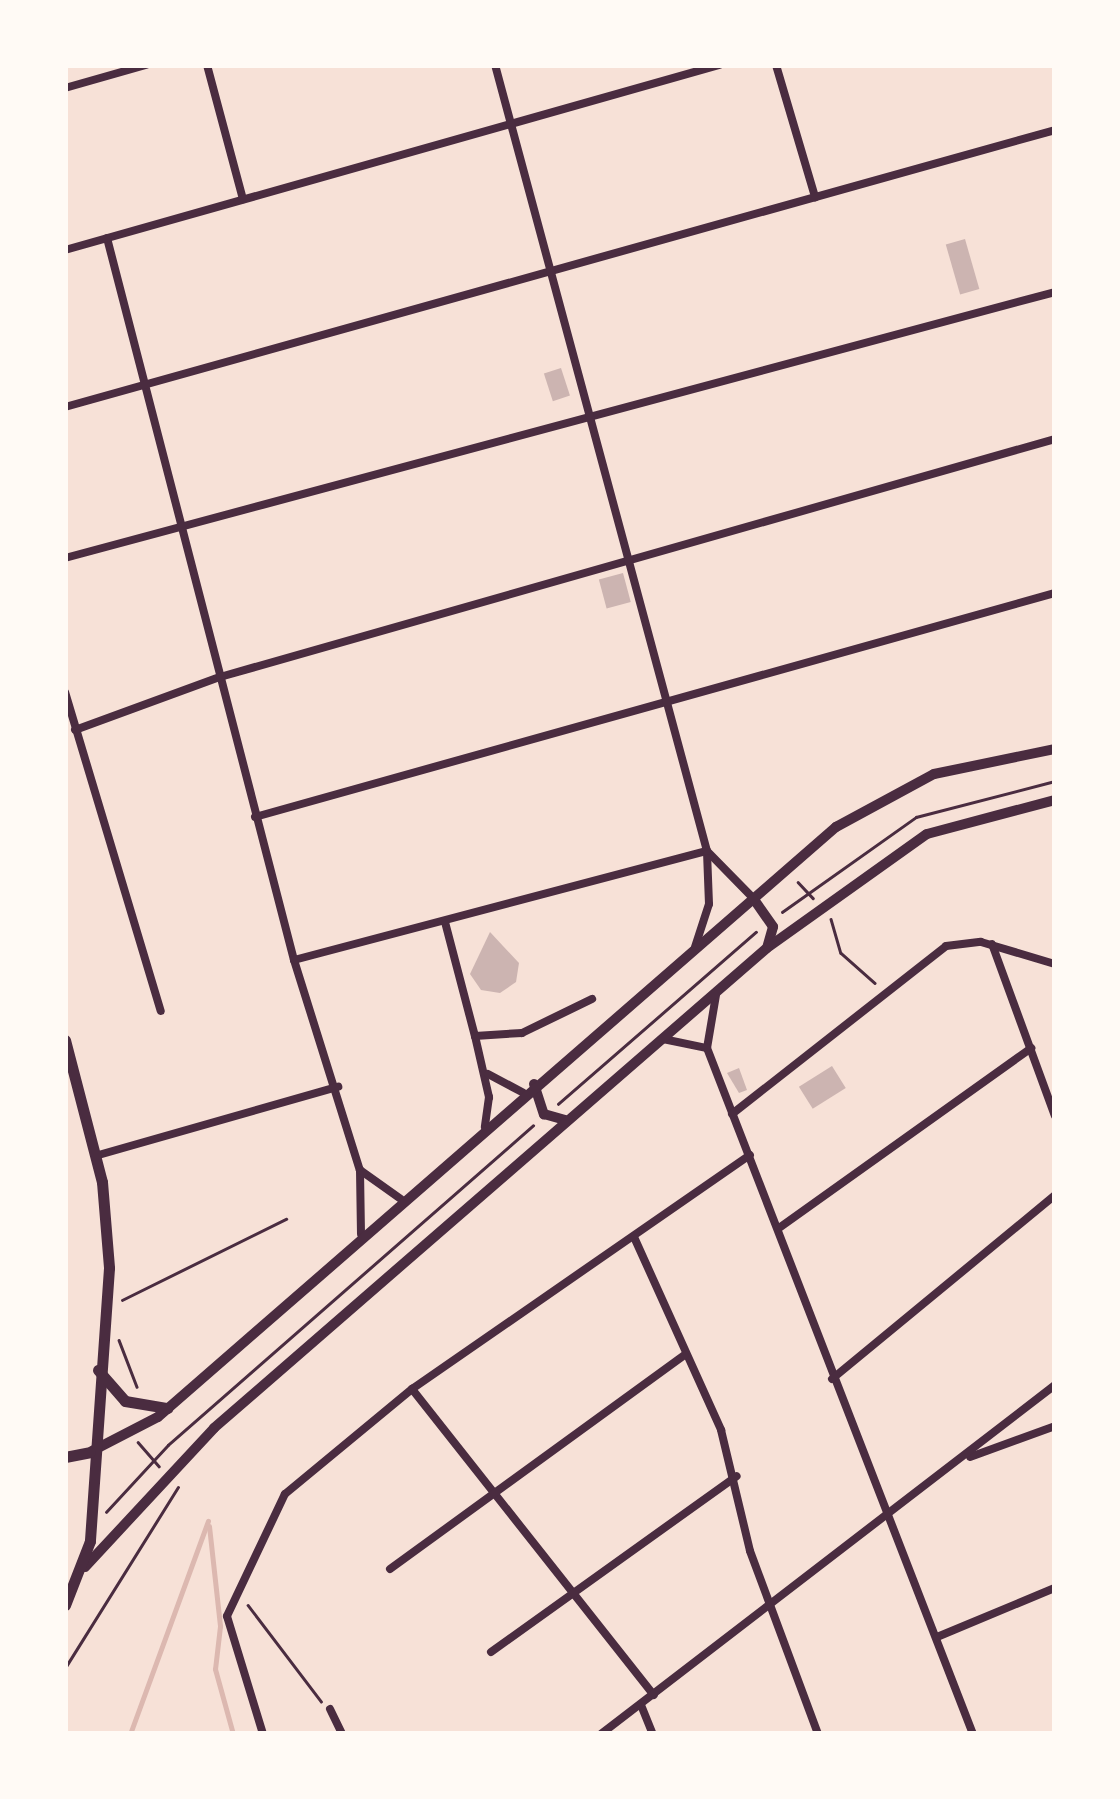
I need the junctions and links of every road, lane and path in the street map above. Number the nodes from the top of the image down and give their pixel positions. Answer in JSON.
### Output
{"nodes":[{"id":1,"x":146,"y":65,"type":"edge"},
{"id":2,"x":208,"y":65,"type":"edge"},
{"id":3,"x":495,"y":65,"type":"edge"},
{"id":4,"x":719,"y":65,"type":"edge"},
{"id":5,"x":776,"y":65,"type":"edge"},
{"id":6,"x":65,"y":88,"type":"edge"},
{"id":7,"x":512,"y":125,"type":"junction"},
{"id":8,"x":1055,"y":130,"type":"edge"},
{"id":9,"x":815,"y":197,"type":"junction"},
{"id":10,"x":243,"y":200,"type":"junction"},
{"id":11,"x":107,"y":238,"type":"junction"},
{"id":12,"x":65,"y":250,"type":"edge"},
{"id":13,"x":550,"y":268,"type":"junction"},
{"id":14,"x":1055,"y":292,"type":"edge"},
{"id":15,"x":141,"y":384,"type":"junction"},
{"id":16,"x":65,"y":407,"type":"edge"},
{"id":17,"x":590,"y":417,"type":"junction"},
{"id":18,"x":1055,"y":440,"type":"edge"},
{"id":19,"x":179,"y":527,"type":"junction"},
{"id":20,"x":628,"y":556,"type":"junction"},
{"id":21,"x":65,"y":558,"type":"edge"},
{"id":22,"x":1055,"y":594,"type":"edge"},
{"id":23,"x":220,"y":677,"type":"junction"},
{"id":24,"x":65,"y":692,"type":"edge"},
{"id":25,"x":668,"y":704,"type":"junction"},
{"id":26,"x":75,"y":730,"type":"junction"},
{"id":27,"x":1055,"y":749,"type":"edge"},
{"id":28,"x":1055,"y":800,"type":"edge"},
{"id":29,"x":255,"y":817,"type":"junction"},
{"id":30,"x":707,"y":850,"type":"junction"},
{"id":31,"x":786,"y":868,"type":"junction"},
{"id":32,"x":753,"y":898,"type":"junction"},
{"id":33,"x":820,"y":906,"type":"junction"},
{"id":34,"x":445,"y":922,"type":"junction"},
{"id":35,"x":992,"y":944,"type":"junction"},
{"id":36,"x":767,"y":948,"type":"junction"},
{"id":37,"x":694,"y":950,"type":"junction"},
{"id":38,"x":294,"y":960,"type":"junction"},
{"id":39,"x":1055,"y":964,"type":"edge"},
{"id":40,"x":717,"y":992,"type":"junction"},
{"id":41,"x":885,"y":995,"type":"junction"},
{"id":42,"x":592,"y":1000,"type":"dead end"},
{"id":43,"x":161,"y":1010,"type":"dead end"},
{"id":44,"x":475,"y":1036,"type":"junction"},
{"id":45,"x":662,"y":1039,"type":"junction"},
{"id":46,"x":65,"y":1040,"type":"edge"},
{"id":47,"x":707,"y":1048,"type":"junction"},
{"id":48,"x":1031,"y":1048,"type":"junction"},
{"id":49,"x":485,"y":1071,"type":"junction"},
{"id":50,"x":534,"y":1084,"type":"junction"},
{"id":51,"x":338,"y":1087,"type":"junction"},
{"id":52,"x":523,"y":1094,"type":"junction"},
{"id":53,"x":732,"y":1114,"type":"junction"},
{"id":54,"x":1055,"y":1116,"type":"edge"},
{"id":55,"x":564,"y":1120,"type":"junction"},
{"id":56,"x":484,"y":1127,"type":"junction"},
{"id":57,"x":463,"y":1146,"type":"junction"},
{"id":58,"x":95,"y":1156,"type":"junction"},
{"id":59,"x":750,"y":1156,"type":"junction"},
{"id":60,"x":360,"y":1170,"type":"junction"},
{"id":61,"x":494,"y":1183,"type":"junction"},
{"id":62,"x":1055,"y":1195,"type":"edge"},
{"id":63,"x":401,"y":1199,"type":"junction"},
{"id":64,"x":286,"y":1219,"type":"dead end"},
{"id":65,"x":780,"y":1228,"type":"junction"},
{"id":66,"x":361,"y":1234,"type":"junction"},
{"id":67,"x":634,"y":1237,"type":"junction"},
{"id":68,"x":106,"y":1308,"type":"junction"},
{"id":69,"x":684,"y":1354,"type":"junction"},
{"id":70,"x":98,"y":1370,"type":"junction"},
{"id":71,"x":832,"y":1379,"type":"junction"},
{"id":72,"x":1055,"y":1385,"type":"edge"},
{"id":73,"x":137,"y":1386,"type":"dead end"},
{"id":74,"x":412,"y":1389,"type":"junction"},
{"id":75,"x":167,"y":1408,"type":"junction"},
{"id":76,"x":1055,"y":1426,"type":"edge"},
{"id":77,"x":90,"y":1452,"type":"junction"},
{"id":78,"x":65,"y":1457,"type":"edge"},
{"id":79,"x":962,"y":1460,"type":"junction"},
{"id":80,"x":737,"y":1476,"type":"junction"},
{"id":81,"x":178,"y":1485,"type":"dead end"},
{"id":82,"x":491,"y":1492,"type":"junction"},
{"id":83,"x":890,"y":1511,"type":"junction"},
{"id":84,"x":85,"y":1567,"type":"junction"},
{"id":85,"x":390,"y":1569,"type":"dead end"},
{"id":86,"x":236,"y":1588,"type":"junction"},
{"id":87,"x":1055,"y":1588,"type":"edge"},
{"id":88,"x":570,"y":1594,"type":"junction"},
{"id":89,"x":65,"y":1604,"type":"edge"},
{"id":90,"x":768,"y":1604,"type":"junction"},
{"id":91,"x":937,"y":1637,"type":"junction"},
{"id":92,"x":492,"y":1652,"type":"dead end"},
{"id":93,"x":65,"y":1668,"type":"edge"},
{"id":94,"x":654,"y":1695,"type":"junction"},
{"id":95,"x":640,"y":1705,"type":"junction"},
{"id":96,"x":330,"y":1709,"type":"joint"},
{"id":97,"x":263,"y":1734,"type":"edge"},
{"id":98,"x":342,"y":1734,"type":"edge"},
{"id":99,"x":601,"y":1734,"type":"edge"},
{"id":100,"x":653,"y":1734,"type":"edge"},
{"id":101,"x":818,"y":1734,"type":"edge"},
{"id":102,"x":972,"y":1734,"type":"edge"}],
"edges":[{"from":1,"to":6,"type":"street"},
{"from":2,"to":10,"type":"street"},
{"from":3,"to":7,"type":"street"},
{"from":4,"to":7,"type":"street"},
{"from":5,"to":9,"type":"street"},
{"from":7,"to":10,"type":"street"},
{"from":7,"to":13,"type":"street"},
{"from":8,"to":9,"type":"street"},
{"from":9,"to":13,"type":"street"},
{"from":10,"to":11,"type":"street"},
{"from":11,"to":12,"type":"street"},
{"from":11,"to":15,"type":"street"},
{"from":13,"to":15,"type":"street"},
{"from":13,"to":17,"type":"street"},
{"from":14,"to":17,"type":"street"},
{"from":15,"to":16,"type":"street"},
{"from":15,"to":19,"type":"street"},
{"from":17,"to":19,"type":"street"},
{"from":17,"to":20,"type":"street"},
{"from":18,"to":20,"type":"street"},
{"from":19,"to":21,"type":"street"},
{"from":19,"to":23,"type":"street"},
{"from":20,"to":23,"type":"street"},
{"from":20,"to":25,"type":"street"},
{"from":22,"to":25,"type":"street"},
{"from":23,"to":26,"type":"street"},
{"from":23,"to":29,"type":"street"},
{"from":24,"to":26,"type":"street"},
{"from":25,"to":29,"type":"street"},
{"from":25,"to":30,"type":"street"},
{"from":26,"to":43,"type":"street"},
{"from":27,"to":31,"type":"main road"},
{"from":28,"to":33,"type":"main road"},
{"from":29,"to":38,"type":"street"},
{"from":30,"to":32,"type":"street"},
{"from":30,"to":34,"type":"street"},
{"from":30,"to":37,"type":"street"},
{"from":31,"to":32,"type":"main road"},
{"from":31,"to":33,"type":"path"},
{"from":32,"to":36,"type":"main road"},
{"from":32,"to":37,"type":"main road"},
{"from":33,"to":36,"type":"main road"},
{"from":33,"to":41,"type":"path"},
{"from":34,"to":38,"type":"street"},
{"from":34,"to":44,"type":"street"},
{"from":35,"to":39,"type":"street"},
{"from":35,"to":41,"type":"street"},
{"from":35,"to":48,"type":"street"},
{"from":36,"to":40,"type":"main road"},
{"from":37,"to":50,"type":"main road"},
{"from":38,"to":51,"type":"street"},
{"from":40,"to":45,"type":"main road"},
{"from":40,"to":47,"type":"street"},
{"from":41,"to":53,"type":"street"},
{"from":42,"to":44,"type":"street"},
{"from":44,"to":49,"type":"street"},
{"from":45,"to":47,"type":"street"},
{"from":45,"to":55,"type":"main road"},
{"from":46,"to":58,"type":"main road"},
{"from":47,"to":53,"type":"street"},
{"from":48,"to":54,"type":"street"},
{"from":48,"to":65,"type":"street"},
{"from":49,"to":52,"type":"street"},
{"from":49,"to":56,"type":"street"},
{"from":50,"to":52,"type":"main road"},
{"from":50,"to":55,"type":"main road"},
{"from":51,"to":58,"type":"street"},
{"from":51,"to":60,"type":"street"},
{"from":52,"to":56,"type":"main road"},
{"from":53,"to":59,"type":"street"},
{"from":55,"to":61,"type":"main road"},
{"from":56,"to":57,"type":"main road"},
{"from":57,"to":61,"type":"path"},
{"from":57,"to":63,"type":"main road"},
{"from":58,"to":68,"type":"main road"},
{"from":59,"to":65,"type":"street"},
{"from":59,"to":67,"type":"street"},
{"from":60,"to":63,"type":"street"},
{"from":60,"to":66,"type":"street"},
{"from":61,"to":84,"type":"main road"},
{"from":62,"to":71,"type":"street"},
{"from":63,"to":66,"type":"main road"},
{"from":64,"to":68,"type":"path"},
{"from":65,"to":71,"type":"street"},
{"from":66,"to":75,"type":"main road"},
{"from":67,"to":69,"type":"street"},
{"from":67,"to":74,"type":"street"},
{"from":68,"to":70,"type":"main road"},
{"from":68,"to":73,"type":"path"},
{"from":69,"to":80,"type":"street"},
{"from":69,"to":82,"type":"street"},
{"from":70,"to":75,"type":"main road"},
{"from":70,"to":77,"type":"main road"},
{"from":71,"to":83,"type":"street"},
{"from":72,"to":79,"type":"street"},
{"from":74,"to":82,"type":"street"},
{"from":74,"to":86,"type":"street"},
{"from":75,"to":77,"type":"main road"},
{"from":76,"to":79,"type":"street"},
{"from":77,"to":78,"type":"main road"},
{"from":77,"to":84,"type":"main road"},
{"from":79,"to":83,"type":"street"},
{"from":80,"to":88,"type":"street"},
{"from":80,"to":90,"type":"street"},
{"from":81,"to":93,"type":"path"},
{"from":82,"to":85,"type":"street"},
{"from":82,"to":88,"type":"street"},
{"from":83,"to":90,"type":"street"},
{"from":83,"to":91,"type":"street"},
{"from":84,"to":89,"type":"main road"},
{"from":86,"to":96,"type":"path"},
{"from":86,"to":97,"type":"street"},
{"from":87,"to":91,"type":"street"},
{"from":88,"to":92,"type":"street"},
{"from":88,"to":94,"type":"street"},
{"from":90,"to":94,"type":"street"},
{"from":90,"to":101,"type":"street"},
{"from":91,"to":102,"type":"street"},
{"from":94,"to":95,"type":"street"},
{"from":95,"to":99,"type":"street"},
{"from":95,"to":100,"type":"street"},
{"from":96,"to":98,"type":"street"}]}
